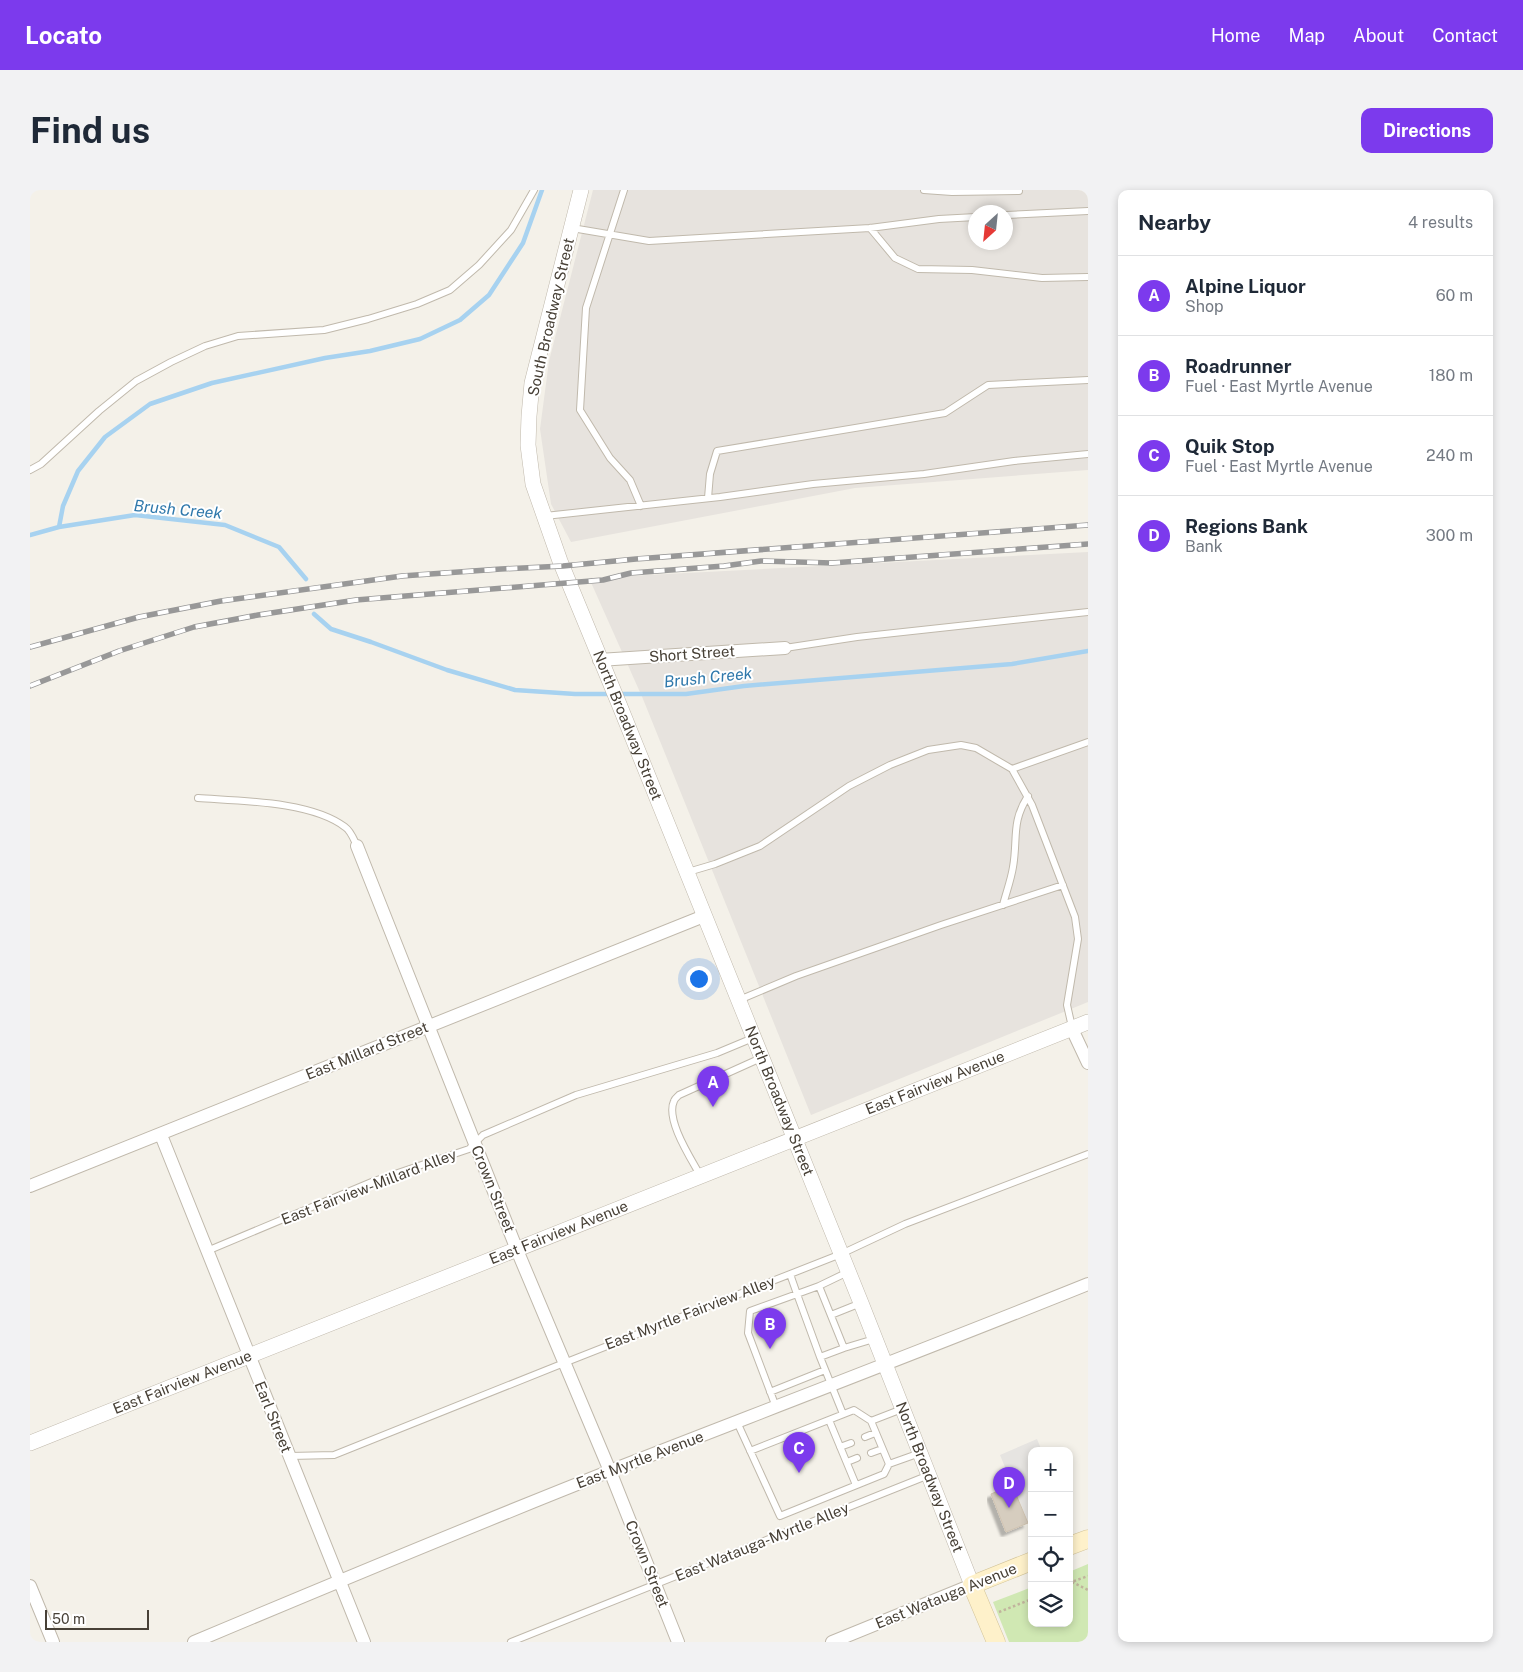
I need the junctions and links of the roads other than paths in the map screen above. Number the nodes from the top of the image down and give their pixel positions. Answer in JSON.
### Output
{"nodes":[{"id":1,"x":534,"y":190,"type":"edge"},
{"id":2,"x":581,"y":190,"type":"edge"},
{"id":3,"x":624,"y":190,"type":"edge"},
{"id":4,"x":924,"y":190,"type":"edge"},
{"id":5,"x":1019,"y":191,"type":"edge"},
{"id":6,"x":1088,"y":211,"type":"edge"},
{"id":7,"x":1013,"y":215,"type":"edge"},
{"id":8,"x":968,"y":217,"type":"edge"},
{"id":9,"x":572,"y":228,"type":"junction"},
{"id":10,"x":870,"y":228,"type":"junction"},
{"id":11,"x":609,"y":235,"type":"junction"},
{"id":12,"x":1088,"y":277,"type":"edge"},
{"id":13,"x":1088,"y":380,"type":"edge"},
{"id":14,"x":1088,"y":454,"type":"edge"},
{"id":15,"x":30,"y":470,"type":"edge"},
{"id":16,"x":708,"y":498,"type":"junction"},
{"id":17,"x":641,"y":506,"type":"junction"},
{"id":18,"x":544,"y":516,"type":"junction"},
{"id":19,"x":560,"y":561,"type":"joint"},
{"id":20,"x":1088,"y":612,"type":"edge"},
{"id":21,"x":785,"y":648,"type":"joint"},
{"id":22,"x":599,"y":660,"type":"junction"},
{"id":23,"x":1088,"y":742,"type":"edge"},
{"id":24,"x":1012,"y":769,"type":"junction"},
{"id":25,"x":1028,"y":796,"type":"junction"},
{"id":26,"x":198,"y":798,"type":"dead end"},
{"id":27,"x":357,"y":846,"type":"joint"},
{"id":28,"x":686,"y":873,"type":"junction"},
{"id":29,"x":1063,"y":885,"type":"junction"},
{"id":30,"x":1003,"y":905,"type":"junction"},
{"id":31,"x":704,"y":916,"type":"junction"},
{"id":32,"x":738,"y":1001,"type":"junction"},
{"id":33,"x":1088,"y":1022,"type":"edge"},
{"id":34,"x":429,"y":1026,"type":"junction"},
{"id":35,"x":1072,"y":1029,"type":"junction"},
{"id":36,"x":753,"y":1038,"type":"junction"},
{"id":37,"x":761,"y":1058,"type":"junction"},
{"id":38,"x":1088,"y":1063,"type":"edge"},
{"id":39,"x":162,"y":1135,"type":"junction"},
{"id":40,"x":794,"y":1140,"type":"junction"},
{"id":41,"x":475,"y":1144,"type":"junction"},
{"id":42,"x":1088,"y":1154,"type":"edge"},
{"id":43,"x":701,"y":1177,"type":"junction"},
{"id":44,"x":30,"y":1186,"type":"edge"},
{"id":45,"x":517,"y":1250,"type":"junction"},
{"id":46,"x":207,"y":1251,"type":"junction"},
{"id":47,"x":841,"y":1254,"type":"junction"},
{"id":48,"x":848,"y":1272,"type":"junction"},
{"id":49,"x":790,"y":1274,"type":"junction"},
{"id":50,"x":1088,"y":1284,"type":"edge"},
{"id":51,"x":819,"y":1286,"type":"junction"},
{"id":52,"x":797,"y":1294,"type":"junction"},
{"id":53,"x":861,"y":1303,"type":"junction"},
{"id":54,"x":831,"y":1316,"type":"junction"},
{"id":55,"x":875,"y":1339,"type":"junction"},
{"id":56,"x":844,"y":1348,"type":"junction"},
{"id":57,"x":248,"y":1356,"type":"junction"},
{"id":58,"x":820,"y":1357,"type":"junction"},
{"id":59,"x":564,"y":1363,"type":"junction"},
{"id":60,"x":885,"y":1365,"type":"junction"},
{"id":61,"x":825,"y":1370,"type":"junction"},
{"id":62,"x":832,"y":1386,"type":"junction"},
{"id":63,"x":770,"y":1392,"type":"junction"},
{"id":64,"x":776,"y":1407,"type":"junction"},
{"id":65,"x":902,"y":1409,"type":"junction"},
{"id":66,"x":843,"y":1414,"type":"junction"},
{"id":67,"x":829,"y":1420,"type":"junction"},
{"id":68,"x":871,"y":1421,"type":"junction"},
{"id":69,"x":738,"y":1422,"type":"junction"},
{"id":70,"x":875,"y":1433,"type":"junction"},
{"id":71,"x":865,"y":1437,"type":"dead end"},
{"id":72,"x":30,"y":1443,"type":"edge"},
{"id":73,"x":851,"y":1443,"type":"dead end"},
{"id":74,"x":840,"y":1447,"type":"junction"},
{"id":75,"x":882,"y":1449,"type":"junction"},
{"id":76,"x":750,"y":1451,"type":"junction"},
{"id":77,"x":871,"y":1453,"type":"dead end"},
{"id":78,"x":920,"y":1454,"type":"junction"},
{"id":79,"x":289,"y":1456,"type":"junction"},
{"id":80,"x":857,"y":1458,"type":"dead end"},
{"id":81,"x":847,"y":1462,"type":"junction"},
{"id":82,"x":889,"y":1464,"type":"junction"},
{"id":83,"x":610,"y":1471,"type":"junction"},
{"id":84,"x":929,"y":1475,"type":"junction"},
{"id":85,"x":856,"y":1485,"type":"junction"},
{"id":86,"x":1088,"y":1539,"type":"edge"},
{"id":87,"x":1073,"y":1545,"type":"edge"},
{"id":88,"x":1028,"y":1563,"type":"edge"},
{"id":89,"x":339,"y":1581,"type":"junction"},
{"id":90,"x":655,"y":1585,"type":"junction"},
{"id":91,"x":972,"y":1585,"type":"junction"},
{"id":92,"x":30,"y":1586,"type":"edge"},
{"id":93,"x":53,"y":1642,"type":"edge"},
{"id":94,"x":194,"y":1642,"type":"edge"},
{"id":95,"x":364,"y":1642,"type":"edge"},
{"id":96,"x":511,"y":1642,"type":"edge"},
{"id":97,"x":678,"y":1642,"type":"edge"},
{"id":98,"x":832,"y":1642,"type":"edge"},
{"id":99,"x":996,"y":1642,"type":"edge"}],
"edges":[{"from":1,"to":15,"type":"lane"},
{"from":2,"to":9,"type":"street","name":"South Broadway Street"},
{"from":3,"to":11,"type":"lane"},
{"from":4,"to":5,"type":"lane"},
{"from":6,"to":7,"type":"lane"},
{"from":8,"to":10,"type":"lane"},
{"from":9,"to":11,"type":"lane"},
{"from":9,"to":18,"type":"street","name":"South Broadway Street"},
{"from":10,"to":11,"type":"lane"},
{"from":10,"to":12,"type":"lane"},
{"from":11,"to":17,"type":"lane"},
{"from":13,"to":16,"type":"lane"},
{"from":14,"to":16,"type":"lane"},
{"from":16,"to":17,"type":"lane"},
{"from":17,"to":18,"type":"lane"},
{"from":18,"to":19,"type":"street","name":"South Broadway Street"},
{"from":19,"to":22,"type":"street","name":"North Broadway Street"},
{"from":20,"to":21,"type":"lane"},
{"from":21,"to":22,"type":"street","name":"Short Street"},
{"from":22,"to":28,"type":"street","name":"North Broadway Street"},
{"from":23,"to":24,"type":"lane"},
{"from":24,"to":25,"type":"lane"},
{"from":24,"to":28,"type":"lane"},
{"from":25,"to":29,"type":"lane"},
{"from":25,"to":30,"type":"lane"},
{"from":26,"to":27,"type":"lane"},
{"from":27,"to":34,"type":"street","name":"Crown Street"},
{"from":28,"to":31,"type":"street","name":"North Broadway Street"},
{"from":29,"to":30,"type":"lane"},
{"from":29,"to":35,"type":"lane"},
{"from":30,"to":32,"type":"lane"},
{"from":31,"to":32,"type":"street","name":"North Broadway Street"},
{"from":31,"to":34,"type":"street","name":"East Millard Street"},
{"from":32,"to":36,"type":"street","name":"North Broadway Street"},
{"from":33,"to":35,"type":"street","name":"East Fairview Avenue"},
{"from":34,"to":39,"type":"street","name":"East Millard Street"},
{"from":34,"to":41,"type":"street","name":"Crown Street"},
{"from":35,"to":38,"type":"street"},
{"from":35,"to":40,"type":"street","name":"East Fairview Avenue"},
{"from":36,"to":37,"type":"street","name":"North Broadway Street"},
{"from":36,"to":41,"type":"lane","name":"East Fairview-Millard Alley"},
{"from":37,"to":40,"type":"street","name":"North Broadway Street"},
{"from":37,"to":43,"type":"lane"},
{"from":39,"to":44,"type":"street","name":"East Millard Street"},
{"from":39,"to":46,"type":"street","name":"Earl Street"},
{"from":40,"to":43,"type":"street","name":"East Fairview Avenue"},
{"from":40,"to":47,"type":"street","name":"North Broadway Street"},
{"from":41,"to":45,"type":"street","name":"Crown Street"},
{"from":41,"to":46,"type":"lane","name":"East Fairview-Millard Alley"},
{"from":42,"to":47,"type":"lane","name":"East Myrtle Fairview Alley"},
{"from":43,"to":45,"type":"street","name":"East Fairview Avenue"},
{"from":45,"to":57,"type":"street","name":"East Fairview Avenue"},
{"from":45,"to":59,"type":"street","name":"Crown Street"},
{"from":46,"to":57,"type":"street","name":"Earl Street"},
{"from":47,"to":48,"type":"street","name":"North Broadway Street"},
{"from":47,"to":49,"type":"lane","name":"East Myrtle Fairview Alley"},
{"from":48,"to":51,"type":"lane"},
{"from":48,"to":53,"type":"street","name":"North Broadway Street"},
{"from":49,"to":52,"type":"lane"},
{"from":49,"to":59,"type":"lane","name":"East Myrtle Fairview Alley"},
{"from":50,"to":60,"type":"street","name":"East Myrtle Avenue"},
{"from":51,"to":52,"type":"lane"},
{"from":51,"to":54,"type":"lane"},
{"from":52,"to":58,"type":"lane"},
{"from":52,"to":63,"type":"lane"},
{"from":53,"to":54,"type":"lane"},
{"from":53,"to":55,"type":"street","name":"North Broadway Street"},
{"from":54,"to":56,"type":"lane"},
{"from":55,"to":56,"type":"lane"},
{"from":55,"to":60,"type":"street","name":"North Broadway Street"},
{"from":56,"to":58,"type":"lane"},
{"from":57,"to":72,"type":"street","name":"East Fairview Avenue"},
{"from":57,"to":79,"type":"street","name":"Earl Street"},
{"from":58,"to":61,"type":"lane"},
{"from":59,"to":79,"type":"lane","name":"East Myrtle Fairview Alley"},
{"from":59,"to":83,"type":"street","name":"Crown Street"},
{"from":60,"to":62,"type":"street","name":"East Myrtle Avenue"},
{"from":60,"to":65,"type":"street","name":"North Broadway Street"},
{"from":61,"to":62,"type":"lane"},
{"from":61,"to":63,"type":"lane"},
{"from":62,"to":64,"type":"street","name":"East Myrtle Avenue"},
{"from":62,"to":66,"type":"lane"},
{"from":63,"to":64,"type":"lane"},
{"from":64,"to":69,"type":"street","name":"East Myrtle Avenue"},
{"from":65,"to":68,"type":"lane"},
{"from":65,"to":78,"type":"street","name":"North Broadway Street"},
{"from":66,"to":67,"type":"lane"},
{"from":66,"to":68,"type":"lane"},
{"from":67,"to":74,"type":"lane"},
{"from":67,"to":76,"type":"lane"},
{"from":68,"to":70,"type":"lane"},
{"from":69,"to":76,"type":"lane"},
{"from":69,"to":83,"type":"street","name":"East Myrtle Avenue"},
{"from":70,"to":71,"type":"lane"},
{"from":70,"to":75,"type":"lane"},
{"from":73,"to":74,"type":"lane"},
{"from":74,"to":81,"type":"lane"},
{"from":75,"to":77,"type":"lane"},
{"from":75,"to":82,"type":"lane"},
{"from":76,"to":85,"type":"lane"},
{"from":78,"to":82,"type":"lane"},
{"from":78,"to":84,"type":"street","name":"North Broadway Street"},
{"from":79,"to":89,"type":"street","name":"Earl Street"},
{"from":80,"to":81,"type":"lane"},
{"from":81,"to":85,"type":"lane"},
{"from":82,"to":85,"type":"lane"},
{"from":83,"to":89,"type":"street","name":"East Myrtle Avenue"},
{"from":83,"to":90,"type":"street","name":"Crown Street"},
{"from":84,"to":90,"type":"lane","name":"East Watauga-Myrtle Alley"},
{"from":84,"to":91,"type":"street","name":"North Broadway Street"},
{"from":86,"to":87,"type":"main road"},
{"from":88,"to":91,"type":"main road","name":"East Watauga Avenue"},
{"from":89,"to":94,"type":"street","name":"East Myrtle Avenue"},
{"from":89,"to":95,"type":"street","name":"Earl Street"},
{"from":90,"to":96,"type":"lane","name":"East Watauga-Myrtle Alley"},
{"from":90,"to":97,"type":"street","name":"Crown Street"},
{"from":91,"to":98,"type":"street","name":"East Watauga Avenue"},
{"from":91,"to":99,"type":"main road","name":"North Broadway Street"},
{"from":92,"to":93,"type":"street"}]}
